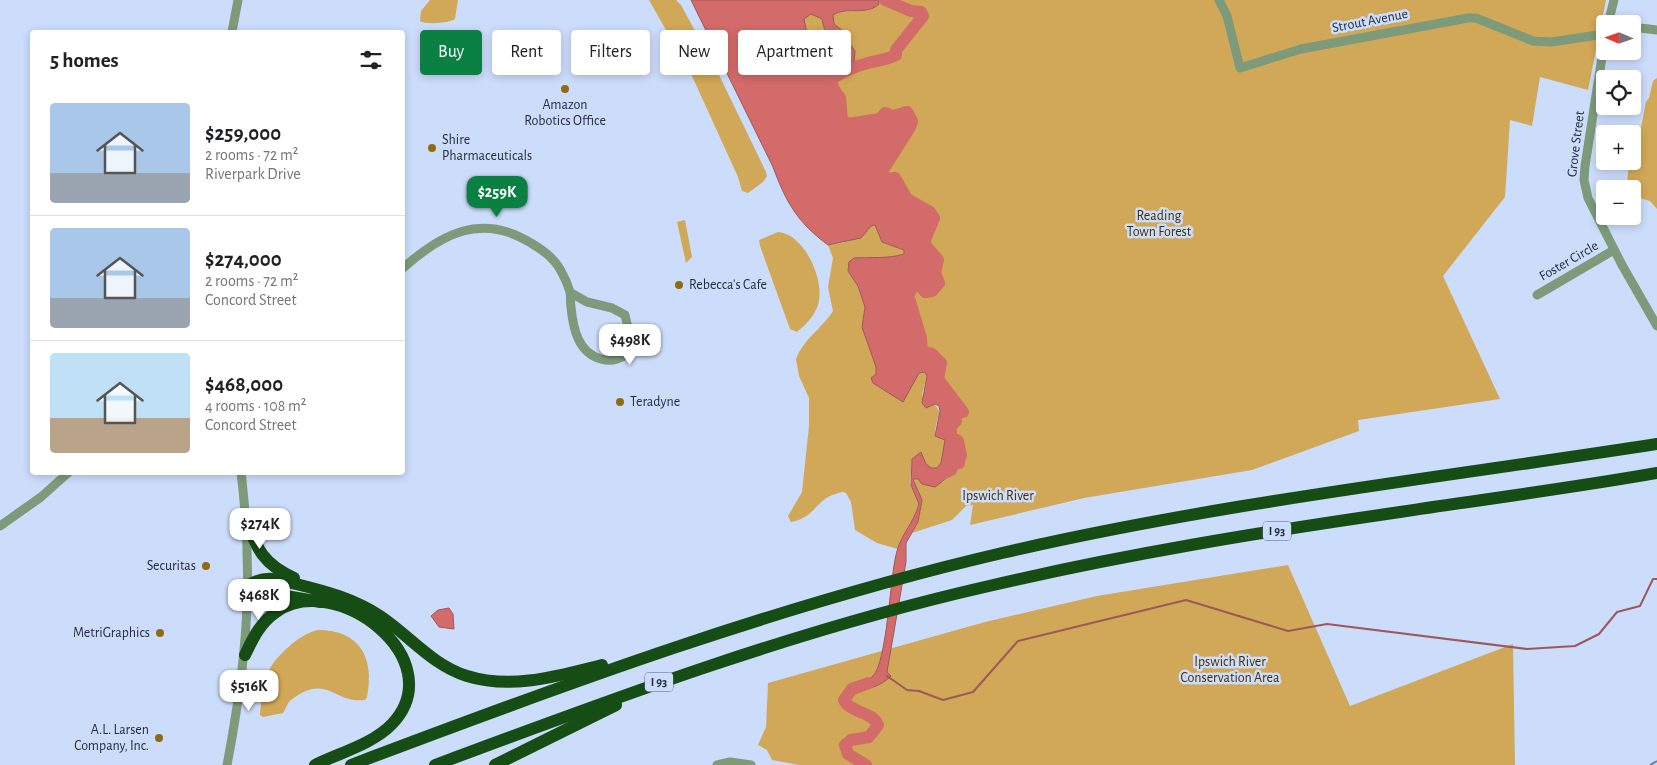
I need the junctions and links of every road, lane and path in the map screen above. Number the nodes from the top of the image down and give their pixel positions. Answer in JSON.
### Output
{"nodes":[{"id":1,"x":238,"y":0,"type":"edge"},
{"id":2,"x":1219,"y":0,"type":"edge"},
{"id":3,"x":1614,"y":0,"type":"edge"},
{"id":4,"x":1611,"y":15,"type":"edge"},
{"id":5,"x":1641,"y":27,"type":"edge"},
{"id":6,"x":232,"y":30,"type":"edge"},
{"id":7,"x":1657,"y":30,"type":"edge"},
{"id":8,"x":1596,"y":37,"type":"edge"},
{"id":9,"x":1602,"y":60,"type":"edge"},
{"id":10,"x":1614,"y":250,"type":"junction"},
{"id":11,"x":405,"y":267,"type":"edge"},
{"id":12,"x":571,"y":293,"type":"junction"},
{"id":13,"x":1537,"y":295,"type":"dead end"},
{"id":14,"x":1657,"y":326,"type":"edge"},
{"id":15,"x":1657,"y":444,"type":"edge"},
{"id":16,"x":1657,"y":473,"type":"edge"},
{"id":17,"x":66,"y":475,"type":"edge"},
{"id":18,"x":241,"y":475,"type":"edge"},
{"id":19,"x":246,"y":516,"type":"junction"},
{"id":20,"x":0,"y":526,"type":"edge"},
{"id":21,"x":249,"y":585,"type":"junction"},
{"id":22,"x":321,"y":596,"type":"junction"},
{"id":23,"x":667,"y":649,"type":"junction"},
{"id":24,"x":245,"y":655,"type":"junction"},
{"id":25,"x":675,"y":676,"type":"junction"},
{"id":26,"x":227,"y":765,"type":"edge"},
{"id":27,"x":315,"y":765,"type":"edge"},
{"id":28,"x":351,"y":765,"type":"edge"},
{"id":29,"x":435,"y":765,"type":"edge"},
{"id":30,"x":495,"y":765,"type":"edge"},
{"id":31,"x":717,"y":765,"type":"edge"},
{"id":32,"x":751,"y":765,"type":"edge"}],
"edges":[{"from":1,"to":6,"type":"street"},
{"from":2,"to":8,"type":"street","name":"Strout Avenue"},
{"from":3,"to":4,"type":"street"},
{"from":5,"to":7,"type":"street"},
{"from":9,"to":10,"type":"street","name":"Grove Street"},
{"from":10,"to":13,"type":"street","name":"Foster Circle"},
{"from":10,"to":14,"type":"street","name":"Grove Street"},
{"from":11,"to":12,"type":"street"},
{"from":12,"to":12,"type":"street"},
{"from":15,"to":23,"type":"highway","number":"I 93"},
{"from":16,"to":25,"type":"highway","number":"I 93"},
{"from":17,"to":20,"type":"street"},
{"from":18,"to":19,"type":"street"},
{"from":19,"to":21,"type":"street"},
{"from":19,"to":22,"type":"highway"},
{"from":21,"to":22,"type":"highway"},
{"from":21,"to":24,"type":"street"},
{"from":22,"to":23,"type":"highway"},
{"from":22,"to":24,"type":"highway"},
{"from":22,"to":27,"type":"highway"},
{"from":23,"to":28,"type":"highway","number":"I 93"},
{"from":24,"to":26,"type":"street"},
{"from":25,"to":29,"type":"highway","number":"I 93"},
{"from":25,"to":30,"type":"highway"},
{"from":31,"to":32,"type":"street"}]}
